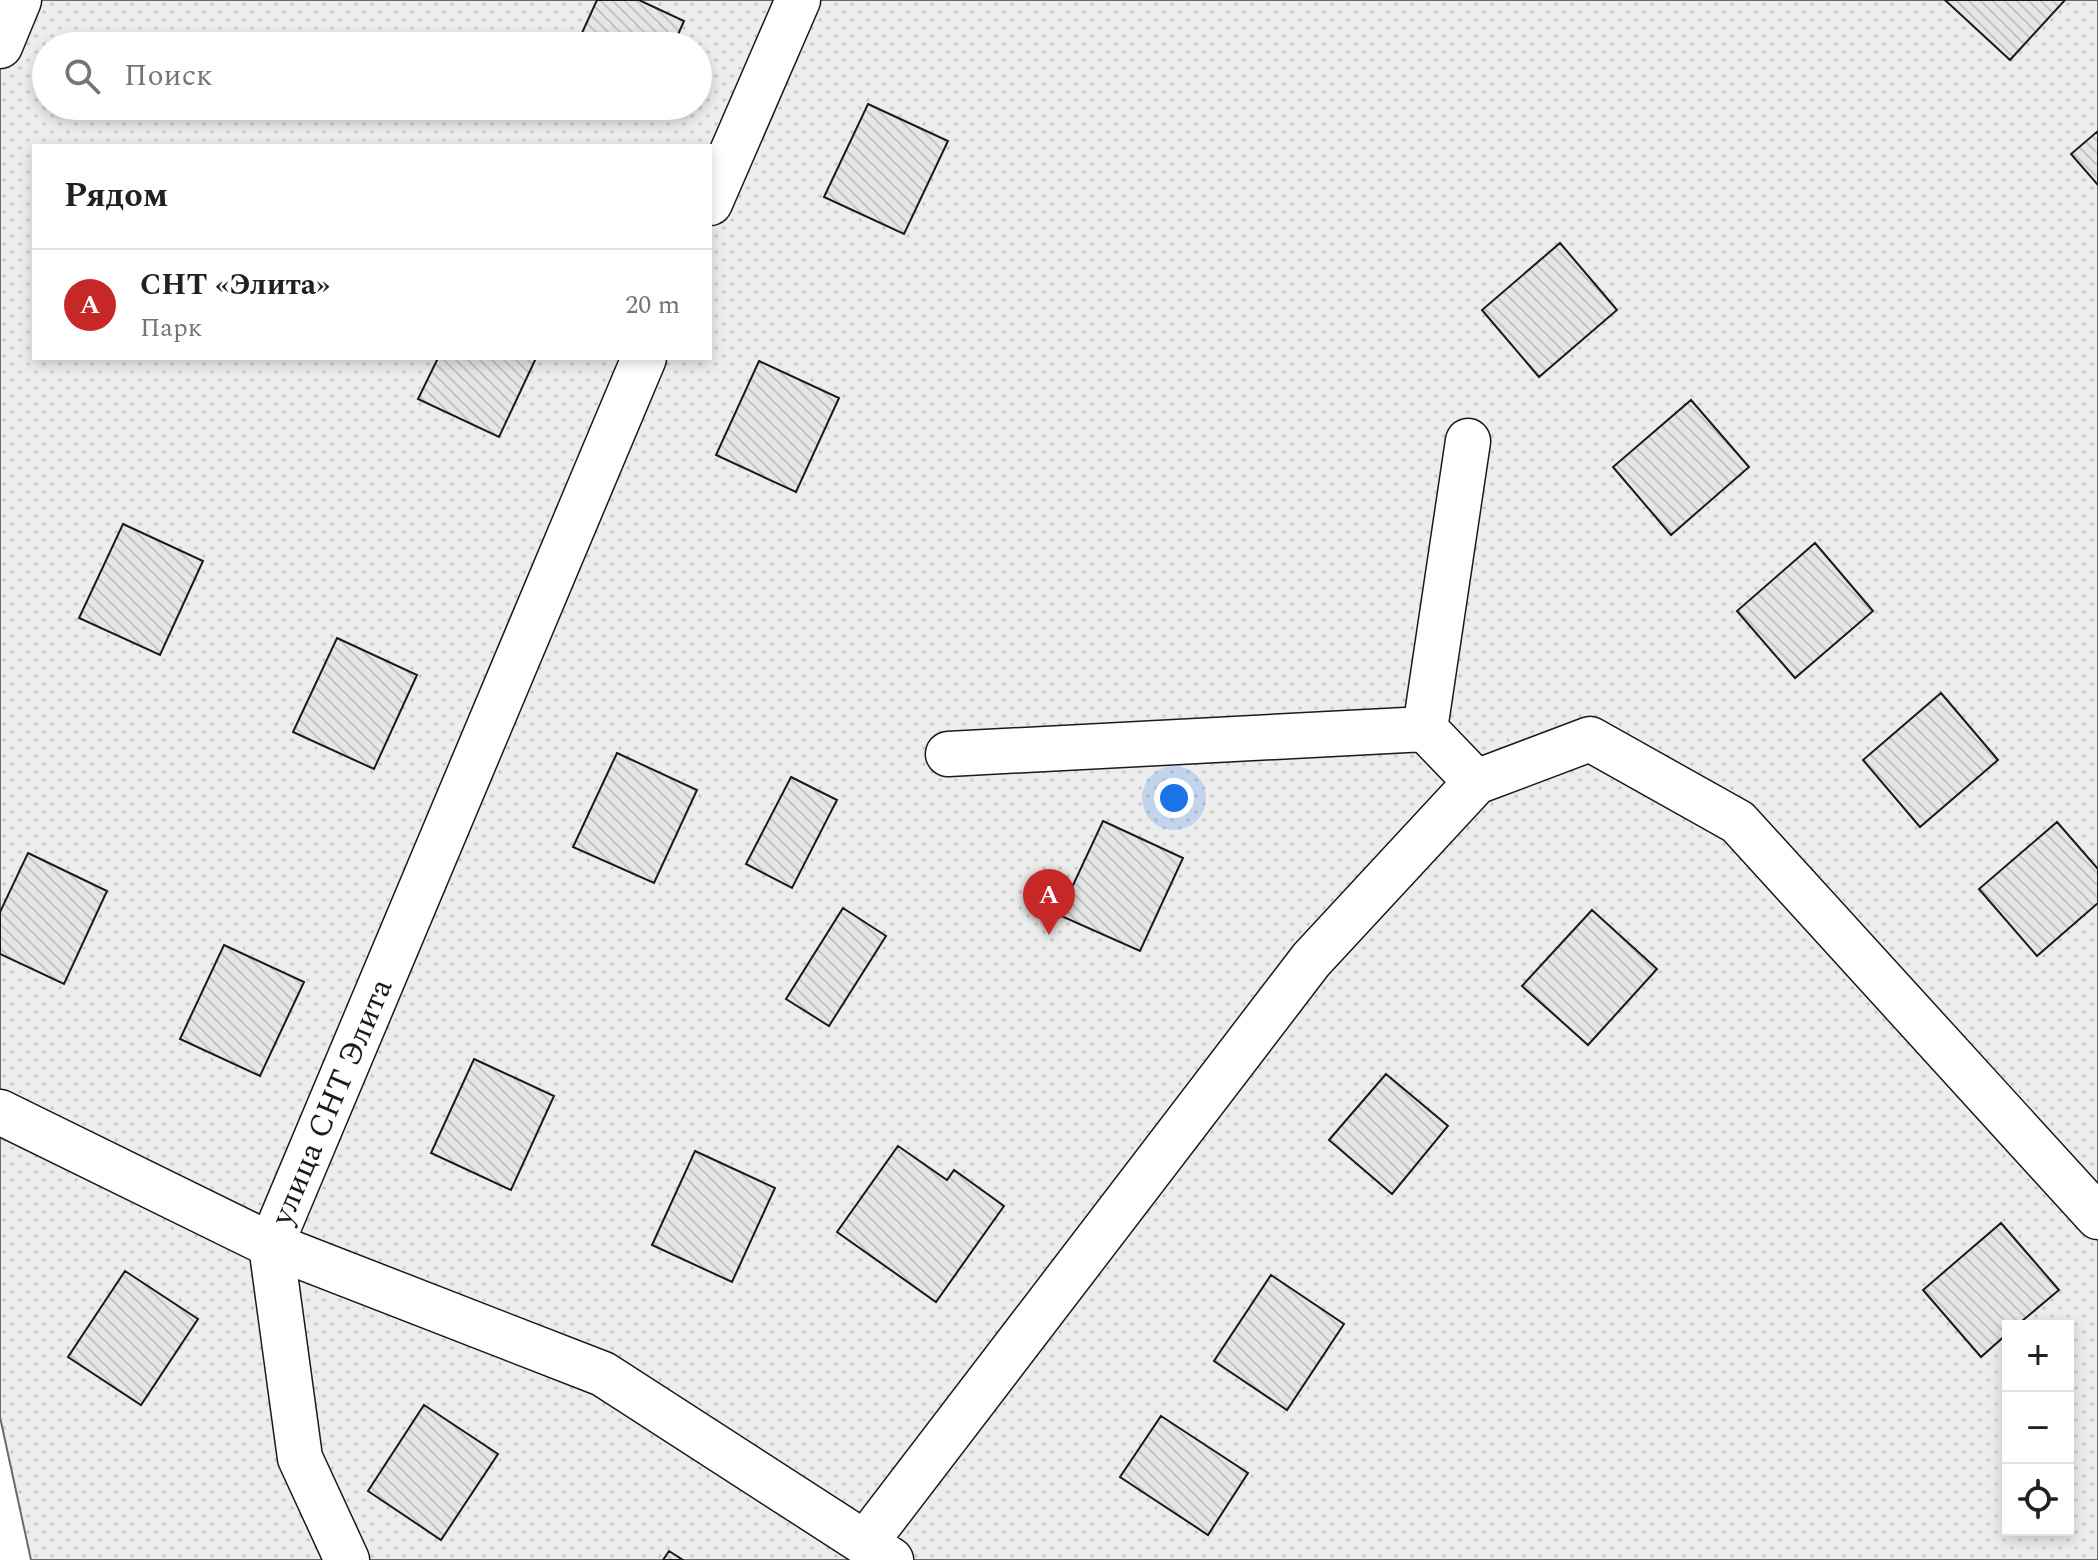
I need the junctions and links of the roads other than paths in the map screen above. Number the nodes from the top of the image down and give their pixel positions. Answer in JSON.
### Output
{"nodes":[{"id":1,"x":19,"y":0,"type":"edge"},
{"id":2,"x":798,"y":0,"type":"edge"},
{"id":3,"x":0,"y":46,"type":"edge"},
{"id":4,"x":712,"y":198,"type":"edge"},
{"id":5,"x":643,"y":360,"type":"edge"},
{"id":6,"x":1468,"y":441,"type":"dead end"},
{"id":7,"x":1425,"y":729,"type":"junction"},
{"id":8,"x":948,"y":754,"type":"dead end"},
{"id":9,"x":1476,"y":782,"type":"junction"},
{"id":10,"x":0,"y":1112,"type":"edge"},
{"id":11,"x":2098,"y":1217,"type":"edge"},
{"id":12,"x":271,"y":1245,"type":"junction"},
{"id":13,"x":878,"y":1552,"type":"edge"},
{"id":14,"x":347,"y":1560,"type":"edge"}],
"edges":[{"from":1,"to":3,"type":"street"},
{"from":2,"to":4,"type":"street"},
{"from":5,"to":12,"type":"street","name":"улица СНТ Элита"},
{"from":6,"to":7,"type":"street"},
{"from":7,"to":8,"type":"street"},
{"from":7,"to":9,"type":"street"},
{"from":9,"to":11,"type":"street"},
{"from":9,"to":13,"type":"street"},
{"from":10,"to":12,"type":"street"},
{"from":12,"to":13,"type":"street","name":"улица СНТ Элита"},
{"from":12,"to":14,"type":"street"}]}
